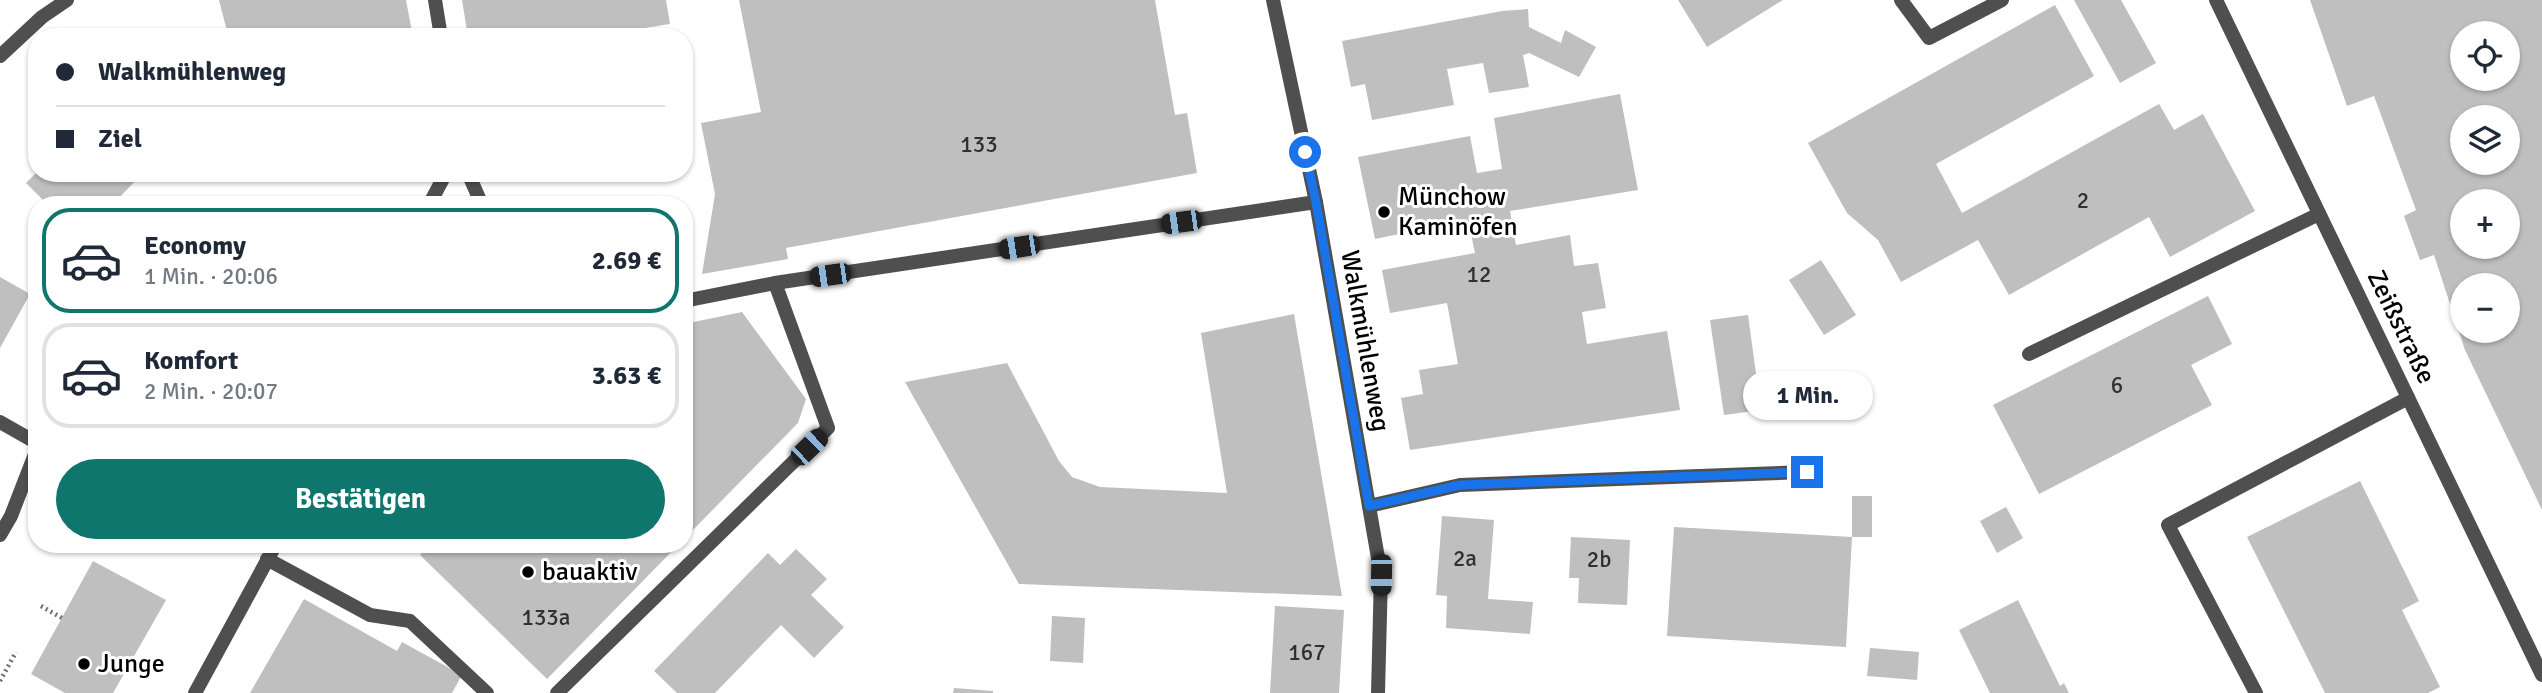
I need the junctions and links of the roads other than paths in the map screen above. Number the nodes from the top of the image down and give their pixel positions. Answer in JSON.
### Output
{"nodes":[{"id":1,"x":68,"y":0,"type":"edge"},
{"id":2,"x":435,"y":0,"type":"edge"},
{"id":3,"x":1273,"y":0,"type":"edge"},
{"id":4,"x":1901,"y":0,"type":"edge"},
{"id":5,"x":2002,"y":0,"type":"edge"},
{"id":6,"x":2216,"y":0,"type":"edge"},
{"id":7,"x":30,"y":28,"type":"edge"},
{"id":8,"x":440,"y":28,"type":"edge"},
{"id":9,"x":28,"y":30,"type":"edge"},
{"id":10,"x":0,"y":56,"type":"edge"},
{"id":11,"x":1316,"y":202,"type":"junction"},
{"id":12,"x":2319,"y":214,"type":"junction"},
{"id":13,"x":775,"y":283,"type":"junction"},
{"id":14,"x":693,"y":299,"type":"edge"},
{"id":15,"x":2029,"y":354,"type":"dead end"},
{"id":16,"x":2408,"y":398,"type":"junction"},
{"id":17,"x":0,"y":422,"type":"edge"},
{"id":18,"x":28,"y":438,"type":"edge"},
{"id":19,"x":28,"y":472,"type":"edge"},
{"id":20,"x":1807,"y":472,"type":"dead end"},
{"id":21,"x":1369,"y":506,"type":"junction"},
{"id":22,"x":0,"y":536,"type":"edge"},
{"id":23,"x":271,"y":553,"type":"edge"},
{"id":24,"x":267,"y":559,"type":"junction"},
{"id":25,"x":2542,"y":675,"type":"edge"},
{"id":26,"x":195,"y":693,"type":"edge"},
{"id":27,"x":487,"y":693,"type":"edge"},
{"id":28,"x":557,"y":693,"type":"edge"},
{"id":29,"x":1378,"y":693,"type":"edge"},
{"id":30,"x":2256,"y":693,"type":"edge"}],
"edges":[{"from":1,"to":7,"type":"street"},
{"from":2,"to":8,"type":"street"},
{"from":3,"to":11,"type":"street","name":"Walkmühlenweg"},
{"from":4,"to":5,"type":"street"},
{"from":6,"to":12,"type":"street","name":"Zeißstraße"},
{"from":9,"to":10,"type":"street"},
{"from":11,"to":13,"type":"street"},
{"from":11,"to":21,"type":"street","name":"Walkmühlenweg"},
{"from":12,"to":15,"type":"street"},
{"from":12,"to":16,"type":"street","name":"Zeißstraße"},
{"from":13,"to":14,"type":"street"},
{"from":13,"to":28,"type":"street"},
{"from":16,"to":25,"type":"street","name":"Zeißstraße"},
{"from":16,"to":30,"type":"street"},
{"from":17,"to":18,"type":"street"},
{"from":19,"to":22,"type":"street"},
{"from":20,"to":21,"type":"street"},
{"from":21,"to":29,"type":"street","name":"Walkmühlenweg"},
{"from":23,"to":24,"type":"street"},
{"from":24,"to":26,"type":"street"},
{"from":24,"to":27,"type":"street"}]}
